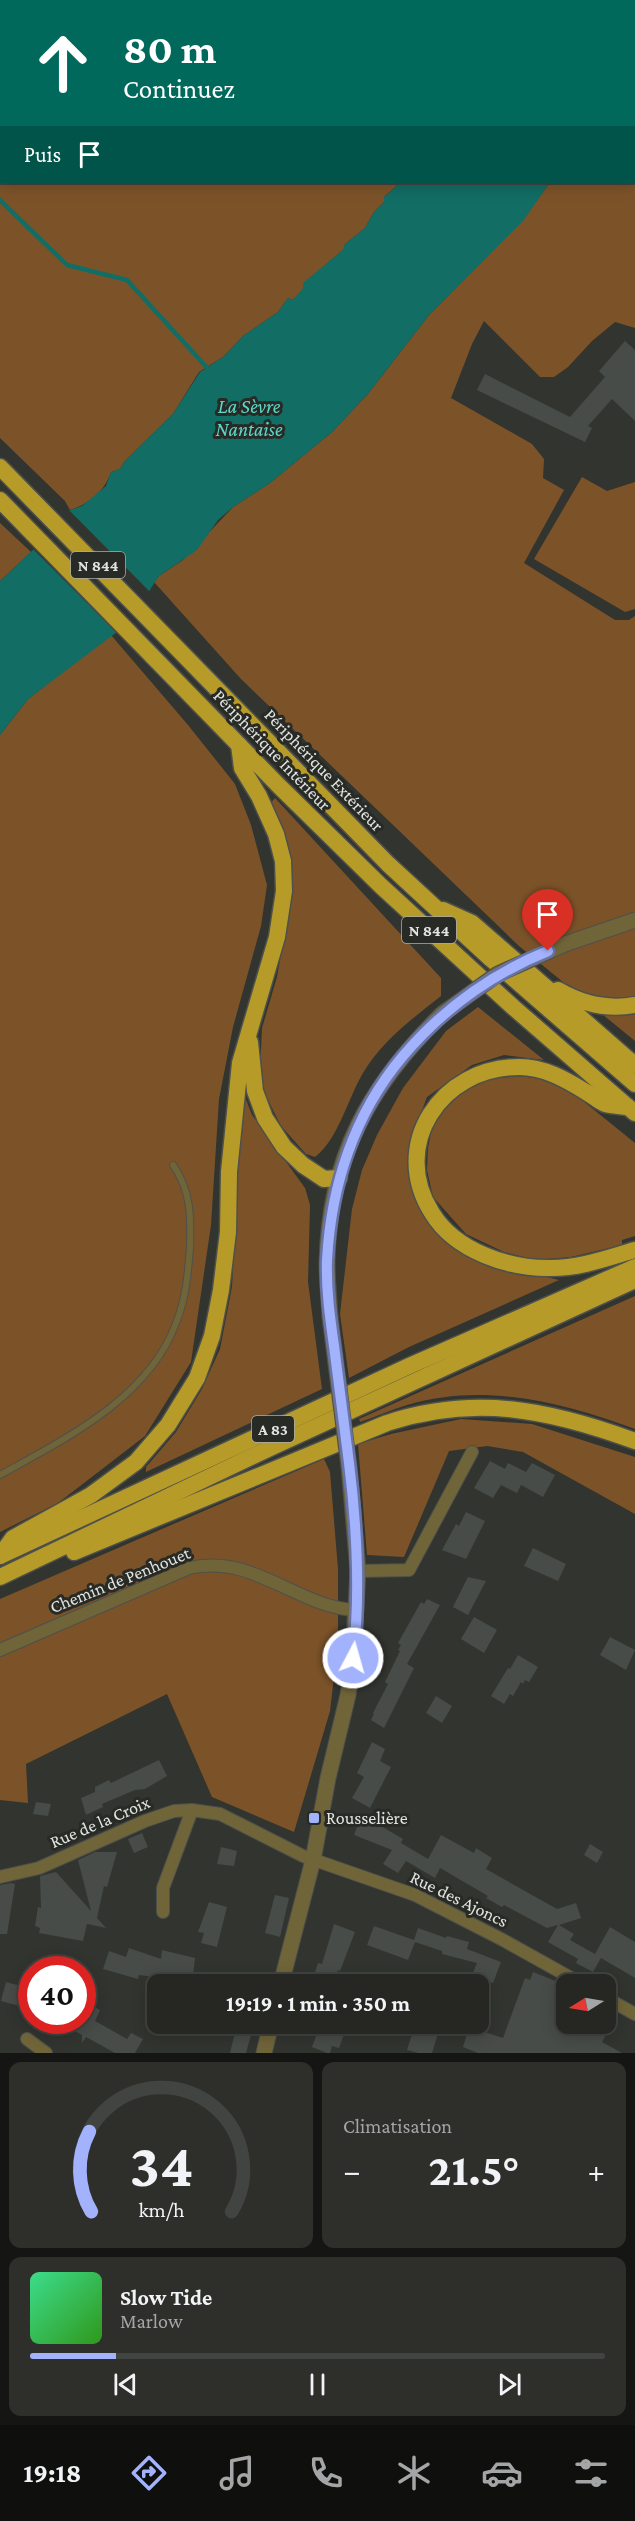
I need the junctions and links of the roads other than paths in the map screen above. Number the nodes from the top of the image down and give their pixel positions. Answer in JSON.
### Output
{"nodes":[{"id":1,"x":0,"y":467,"type":"edge"},
{"id":2,"x":0,"y":500,"type":"edge"},
{"id":3,"x":239,"y":745,"type":"junction"},
{"id":4,"x":434,"y":907,"type":"junction"},
{"id":5,"x":635,"y":920,"type":"edge"},
{"id":6,"x":543,"y":985,"type":"junction"},
{"id":7,"x":635,"y":1005,"type":"edge"},
{"id":8,"x":249,"y":1035,"type":"junction"},
{"id":9,"x":635,"y":1065,"type":"edge"},
{"id":10,"x":635,"y":1084,"type":"edge"},
{"id":11,"x":631,"y":1110,"type":"edge"},
{"id":12,"x":173,"y":1165,"type":"dead end"},
{"id":13,"x":339,"y":1178,"type":"junction"},
{"id":14,"x":635,"y":1250,"type":"edge"},
{"id":15,"x":635,"y":1257,"type":"edge"},
{"id":16,"x":635,"y":1267,"type":"edge"},
{"id":17,"x":635,"y":1280,"type":"edge"},
{"id":18,"x":409,"y":1366,"type":"junction"},
{"id":19,"x":635,"y":1441,"type":"edge"},
{"id":20,"x":472,"y":1452,"type":"dead end"},
{"id":21,"x":0,"y":1475,"type":"edge"},
{"id":22,"x":49,"y":1543,"type":"junction"},
{"id":23,"x":0,"y":1556,"type":"edge"},
{"id":24,"x":358,"y":1571,"type":"junction"},
{"id":25,"x":2,"y":1576,"type":"edge"},
{"id":26,"x":357,"y":1610,"type":"junction"},
{"id":27,"x":0,"y":1650,"type":"edge"},
{"id":28,"x":192,"y":1810,"type":"junction"},
{"id":29,"x":313,"y":1860,"type":"junction"},
{"id":30,"x":0,"y":1876,"type":"edge"},
{"id":31,"x":163,"y":1912,"type":"dead end"},
{"id":32,"x":284,"y":1974,"type":"edge"},
{"id":33,"x":564,"y":1974,"type":"edge"},
{"id":34,"x":616,"y":2004,"type":"edge"},
{"id":35,"x":635,"y":2014,"type":"edge"},
{"id":36,"x":269,"y":2034,"type":"edge"},
{"id":37,"x":27,"y":2039,"type":"dead end"},
{"id":38,"x":46,"y":2053,"type":"edge"},
{"id":39,"x":264,"y":2053,"type":"edge"}],
"edges":[{"from":1,"to":4,"type":"highway","name":"Périphérique Extérieur","number":"N 844"},
{"from":2,"to":3,"type":"highway","name":"Périphérique Intérieur","number":"N 844"},
{"from":3,"to":8,"type":"highway"},
{"from":3,"to":11,"type":"highway","name":"Périphérique Intérieur","number":"N 844"},
{"from":4,"to":6,"type":"highway"},
{"from":4,"to":10,"type":"highway","name":"Périphérique Extérieur","number":"N 844"},
{"from":5,"to":13,"type":"street","bridge":true},
{"from":6,"to":7,"type":"highway"},
{"from":6,"to":9,"type":"highway"},
{"from":8,"to":13,"type":"highway"},
{"from":8,"to":23,"type":"highway"},
{"from":11,"to":14,"type":"highway"},
{"from":12,"to":21,"type":"lane"},
{"from":13,"to":24,"type":"street","bridge":true},
{"from":15,"to":18,"type":"highway"},
{"from":16,"to":18,"type":"highway","number":"A 83"},
{"from":17,"to":22,"type":"highway","number":"A 83"},
{"from":18,"to":22,"type":"highway","number":"A 83"},
{"from":19,"to":25,"type":"highway"},
{"from":20,"to":24,"type":"street"},
{"from":22,"to":23,"type":"highway"},
{"from":22,"to":25,"type":"highway"},
{"from":24,"to":26,"type":"street"},
{"from":26,"to":27,"type":"street","name":"Chemin de Penhouet"},
{"from":26,"to":29,"type":"street"},
{"from":28,"to":29,"type":"street","name":"Rue de la Croix"},
{"from":28,"to":30,"type":"street","name":"Rue de la Croix"},
{"from":28,"to":31,"type":"street"},
{"from":29,"to":32,"type":"street"},
{"from":29,"to":33,"type":"street","name":"Rue des Ajoncs"},
{"from":34,"to":35,"type":"street"},
{"from":36,"to":39,"type":"street"},
{"from":37,"to":38,"type":"street"}]}
